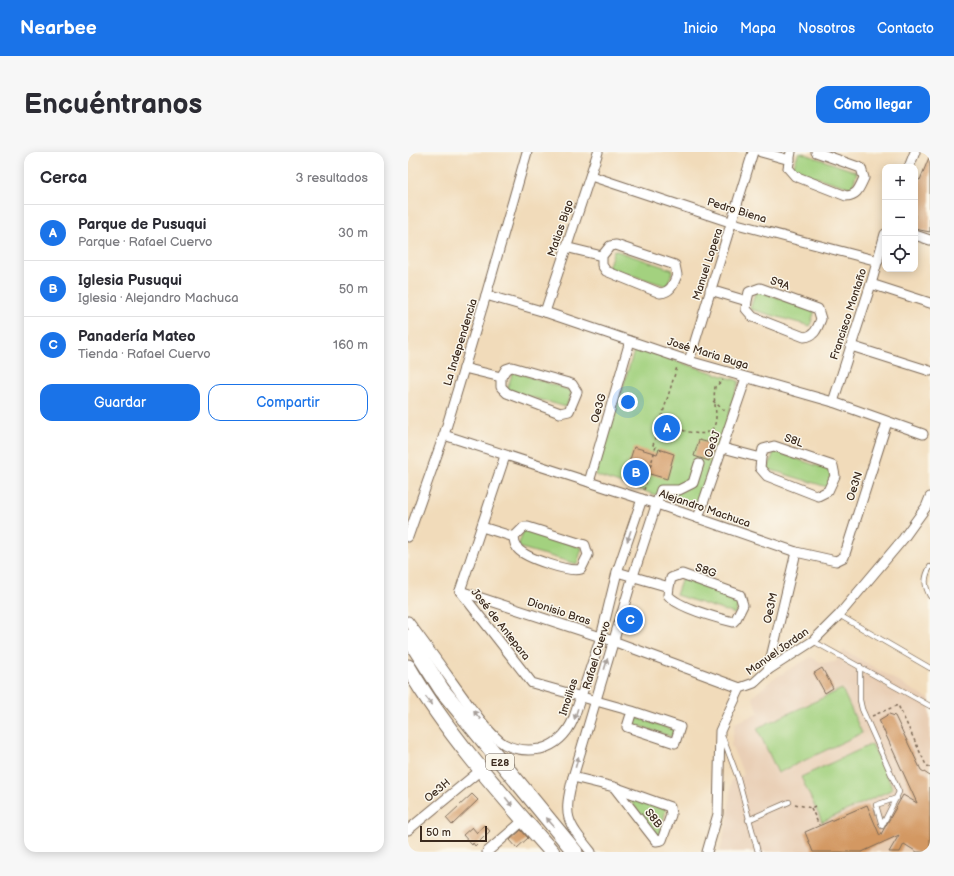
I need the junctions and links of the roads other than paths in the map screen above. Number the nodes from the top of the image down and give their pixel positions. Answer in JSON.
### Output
{"nodes":[{"id":1,"x":527,"y":152,"type":"edge"},
{"id":2,"x":598,"y":152,"type":"edge"},
{"id":3,"x":754,"y":152,"type":"edge"},
{"id":4,"x":761,"y":152,"type":"edge"},
{"id":5,"x":816,"y":152,"type":"edge"},
{"id":6,"x":915,"y":152,"type":"edge"},
{"id":7,"x":790,"y":156,"type":"edge"},
{"id":8,"x":910,"y":164,"type":"edge"},
{"id":9,"x":591,"y":176,"type":"junction"},
{"id":10,"x":733,"y":223,"type":"junction"},
{"id":11,"x":884,"y":236,"type":"edge"},
{"id":12,"x":918,"y":236,"type":"edge"},
{"id":13,"x":930,"y":240,"type":"edge"},
{"id":14,"x":565,"y":247,"type":"junction"},
{"id":15,"x":602,"y":256,"type":"junction"},
{"id":16,"x":878,"y":261,"type":"junction"},
{"id":17,"x":871,"y":284,"type":"junction"},
{"id":18,"x":710,"y":290,"type":"junction"},
{"id":19,"x":486,"y":295,"type":"junction"},
{"id":20,"x":747,"y":301,"type":"junction"},
{"id":21,"x":930,"y":303,"type":"edge"},
{"id":22,"x":545,"y":312,"type":"junction"},
{"id":23,"x":630,"y":341,"type":"junction"},
{"id":24,"x":851,"y":346,"type":"junction"},
{"id":25,"x":689,"y":361,"type":"junction"},
{"id":26,"x":464,"y":368,"type":"junction"},
{"id":27,"x":930,"y":371,"type":"edge"},
{"id":28,"x":501,"y":378,"type":"junction"},
{"id":29,"x":746,"y":378,"type":"junction"},
{"id":30,"x":833,"y":402,"type":"junction"},
{"id":31,"x":887,"y":422,"type":"junction"},
{"id":32,"x":923,"y":434,"type":"dead end"},
{"id":33,"x":444,"y":435,"type":"junction"},
{"id":34,"x":723,"y":448,"type":"junction"},
{"id":35,"x":505,"y":456,"type":"junction"},
{"id":36,"x":761,"y":458,"type":"junction"},
{"id":37,"x":699,"y":464,"type":"dead end"},
{"id":38,"x":589,"y":482,"type":"junction"},
{"id":39,"x":930,"y":497,"type":"edge"},
{"id":40,"x":642,"y":499,"type":"junction"},
{"id":41,"x":657,"y":504,"type":"junction"},
{"id":42,"x":928,"y":508,"type":"edge"},
{"id":43,"x":698,"y":518,"type":"junction"},
{"id":44,"x":482,"y":526,"type":"junction"},
{"id":45,"x":408,"y":537,"type":"edge"},
{"id":46,"x":514,"y":537,"type":"junction"},
{"id":47,"x":796,"y":552,"type":"junction"},
{"id":48,"x":844,"y":557,"type":"joint"},
{"id":49,"x":930,"y":567,"type":"edge"},
{"id":50,"x":617,"y":572,"type":"junction"},
{"id":51,"x":633,"y":576,"type":"junction"},
{"id":52,"x":669,"y":587,"type":"junction"},
{"id":53,"x":460,"y":591,"type":"junction"},
{"id":54,"x":930,"y":596,"type":"edge"},
{"id":55,"x":839,"y":614,"type":"junction"},
{"id":56,"x":408,"y":621,"type":"edge"},
{"id":57,"x":408,"y":637,"type":"edge"},
{"id":58,"x":601,"y":637,"type":"junction"},
{"id":59,"x":813,"y":641,"type":"junction"},
{"id":60,"x":613,"y":642,"type":"junction"},
{"id":61,"x":860,"y":666,"type":"junction"},
{"id":62,"x":408,"y":668,"type":"edge"},
{"id":63,"x":930,"y":668,"type":"edge"},
{"id":64,"x":768,"y":670,"type":"junction"},
{"id":65,"x":740,"y":688,"type":"junction"},
{"id":66,"x":581,"y":696,"type":"junction"},
{"id":67,"x":595,"y":701,"type":"junction"},
{"id":68,"x":930,"y":706,"type":"edge"},
{"id":69,"x":632,"y":711,"type":"junction"},
{"id":70,"x":720,"y":731,"type":"junction"},
{"id":71,"x":482,"y":768,"type":"junction"},
{"id":72,"x":573,"y":777,"type":"junction"},
{"id":73,"x":614,"y":787,"type":"junction"},
{"id":74,"x":897,"y":798,"type":"junction"},
{"id":75,"x":789,"y":802,"type":"road end"},
{"id":76,"x":524,"y":820,"type":"junction"},
{"id":77,"x":748,"y":820,"type":"junction"},
{"id":78,"x":408,"y":830,"type":"edge"},
{"id":79,"x":488,"y":852,"type":"edge"},
{"id":80,"x":552,"y":852,"type":"edge"},
{"id":81,"x":575,"y":852,"type":"edge"},
{"id":82,"x":591,"y":852,"type":"edge"},
{"id":83,"x":707,"y":852,"type":"edge"},
{"id":84,"x":758,"y":852,"type":"edge"}],
"edges":[{"from":1,"to":19,"type":"street","name":"La Independencia"},
{"from":2,"to":9,"type":"street","name":"Matias Bigo"},
{"from":3,"to":10,"type":"street","name":"Manuel Lopera"},
{"from":4,"to":7,"type":"street"},
{"from":5,"to":7,"type":"street"},
{"from":6,"to":8,"type":"street"},
{"from":9,"to":10,"type":"street","name":"Pedro Biena"},
{"from":9,"to":14,"type":"street","name":"Matias Bigo"},
{"from":10,"to":16,"type":"street","name":"Pedro Biena"},
{"from":10,"to":18,"type":"street","name":"Manuel Lopera"},
{"from":11,"to":16,"type":"street","name":"Francisco Montaño"},
{"from":12,"to":13,"type":"street"},
{"from":14,"to":15,"type":"street"},
{"from":14,"to":22,"type":"street","name":"Matias Bigo"},
{"from":15,"to":15,"type":"street"},
{"from":16,"to":17,"type":"street","name":"Francisco Montaño"},
{"from":17,"to":21,"type":"street"},
{"from":17,"to":24,"type":"street","name":"Francisco Montaño"},
{"from":18,"to":20,"type":"street"},
{"from":18,"to":25,"type":"street","name":"Manuel Lopera"},
{"from":19,"to":22,"type":"street","name":"José Maria Buga"},
{"from":19,"to":26,"type":"street","name":"La Independencia"},
{"from":20,"to":20,"type":"street","name":"S9A"},
{"from":22,"to":23,"type":"street","name":"José Maria Buga"},
{"from":23,"to":25,"type":"street","name":"José Maria Buga"},
{"from":23,"to":38,"type":"street","name":"Oe3G"},
{"from":24,"to":27,"type":"street"},
{"from":24,"to":30,"type":"street","name":"Francisco Montaño"},
{"from":25,"to":29,"type":"street","name":"José Maria Buga"},
{"from":26,"to":28,"type":"street"},
{"from":26,"to":33,"type":"street","name":"La Independencia"},
{"from":28,"to":28,"type":"street"},
{"from":29,"to":30,"type":"street","name":"José Maria Buga"},
{"from":29,"to":34,"type":"street","name":"Oe3J"},
{"from":30,"to":31,"type":"street","name":"José Maria Buga"},
{"from":31,"to":32,"type":"street","name":"José Maria Buga"},
{"from":31,"to":48,"type":"street","name":"Oe3N"},
{"from":33,"to":35,"type":"street","name":"Alejandro Machuca"},
{"from":33,"to":45,"type":"street","name":"La Independencia"},
{"from":34,"to":36,"type":"street"},
{"from":34,"to":43,"type":"street","name":"Oe3J"},
{"from":35,"to":38,"type":"street","name":"Alejandro Machuca"},
{"from":35,"to":44,"type":"street","name":"José de Antepara"},
{"from":36,"to":36,"type":"street","name":"S8L"},
{"from":37,"to":41,"type":"street","name":"Rafael Cuervo"},
{"from":38,"to":40,"type":"street","name":"Alejandro Machuca"},
{"from":39,"to":42,"type":"street","name":"Manuel Jordan"},
{"from":40,"to":41,"type":"street","name":"Alejandro Machuca"},
{"from":40,"to":50,"type":"street","name":"Imoilias","one_way":true},
{"from":41,"to":43,"type":"street","name":"Alejandro Machuca"},
{"from":41,"to":51,"type":"street","name":"Rafael Cuervo"},
{"from":42,"to":55,"type":"street","name":"Manuel Jordan"},
{"from":43,"to":47,"type":"street","name":"Alejandro Machuca"},
{"from":44,"to":46,"type":"street"},
{"from":44,"to":53,"type":"street","name":"José de Antepara"},
{"from":46,"to":46,"type":"street"},
{"from":47,"to":48,"type":"street","name":"Alejandro Machuca"},
{"from":47,"to":64,"type":"street","name":"Oe3M"},
{"from":49,"to":54,"type":"lane"},
{"from":50,"to":51,"type":"street"},
{"from":50,"to":58,"type":"street","name":"Imoilias"},
{"from":51,"to":52,"type":"street"},
{"from":51,"to":60,"type":"street","name":"Rafael Cuervo"},
{"from":52,"to":52,"type":"street","name":"S8G"},
{"from":53,"to":58,"type":"street","name":"Dionisio Bras"},
{"from":53,"to":66,"type":"street","name":"José de Antepara"},
{"from":55,"to":59,"type":"street","name":"Manuel Jordan"},
{"from":55,"to":63,"type":"lane"},
{"from":66,"to":56,"type":"street","name":"Imoilias","one_way":true},
{"from":81,"to":57,"type":"main road","number":"E28","one_way":true},
{"from":58,"to":60,"type":"street","name":"Dionisio Bras"},
{"from":58,"to":66,"type":"street","name":"Imoilias"},
{"from":59,"to":61,"type":"lane"},
{"from":59,"to":64,"type":"street","name":"Manuel Jordan"},
{"from":60,"to":65,"type":"street","name":"Dionisio Bras"},
{"from":67,"to":60,"type":"street","name":"Rafael Cuervo","one_way":true},
{"from":61,"to":68,"type":"lane"},
{"from":61,"to":74,"type":"lane"},
{"from":62,"to":71,"type":"main road","number":"E28","one_way":true},
{"from":64,"to":65,"type":"street","name":"Manuel Jordan"},
{"from":65,"to":70,"type":"street","name":"Manuel Jordan"},
{"from":66,"to":67,"type":"street","name":"José de Antepara"},
{"from":67,"to":69,"type":"street","name":"José de Antepara"},
{"from":72,"to":67,"type":"street","name":"Rafael Cuervo","one_way":true},
{"from":69,"to":69,"type":"street","name":"José de Antepara"},
{"from":70,"to":77,"type":"lane"},
{"from":70,"to":83,"type":"street","name":"Manuel Jordan"},
{"from":71,"to":76,"type":"main road","number":"E28","one_way":true},
{"from":71,"to":78,"type":"street","name":"Oe3H"},
{"from":72,"to":73,"type":"street","name":"S8B"},
{"from":72,"to":82,"type":"street","name":"Rafael Cuervo"},
{"from":73,"to":73,"type":"street","name":"S8B"},
{"from":74,"to":74,"type":"lane"},
{"from":75,"to":77,"type":"lane"},
{"from":76,"to":79,"type":"street"},
{"from":76,"to":80,"type":"main road","number":"E28"},
{"from":77,"to":84,"type":"lane"}]}
